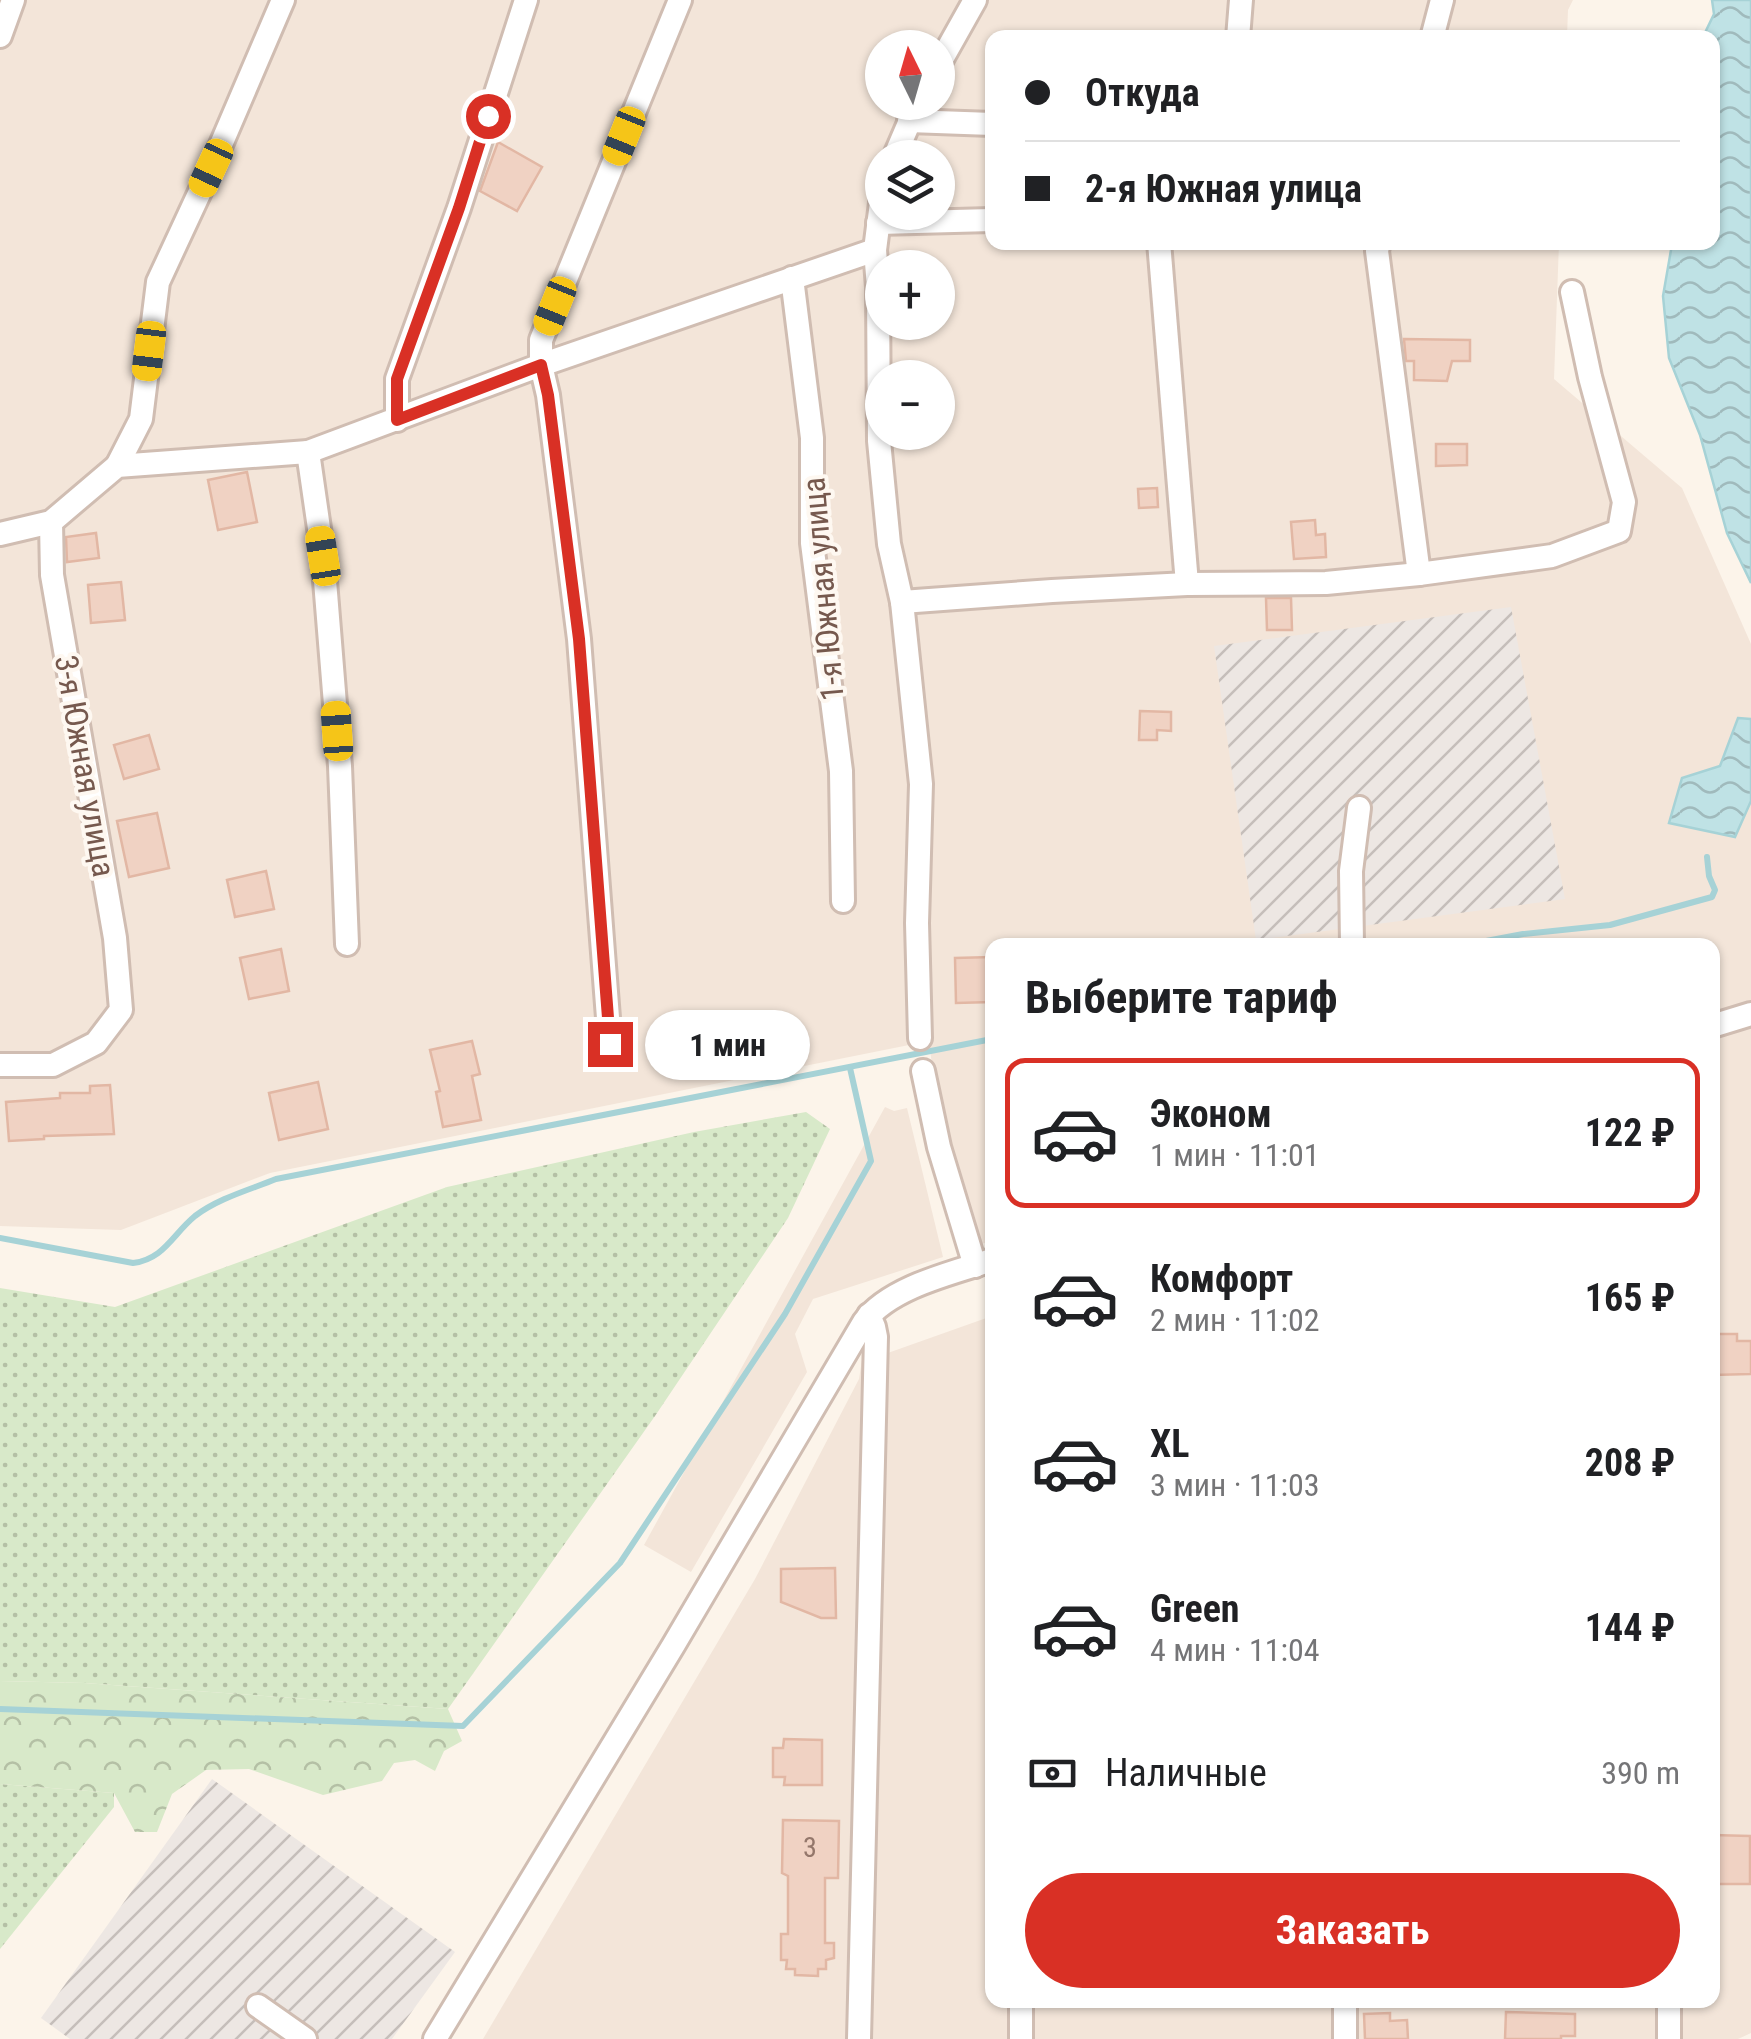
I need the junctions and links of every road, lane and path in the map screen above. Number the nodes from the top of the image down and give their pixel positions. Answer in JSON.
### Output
{"nodes":[{"id":1,"x":12,"y":0,"type":"edge"},
{"id":2,"x":283,"y":0,"type":"edge"},
{"id":3,"x":526,"y":0,"type":"edge"},
{"id":4,"x":680,"y":0,"type":"edge"},
{"id":5,"x":975,"y":0,"type":"edge"},
{"id":6,"x":1241,"y":0,"type":"edge"},
{"id":7,"x":1442,"y":0,"type":"edge"},
{"id":8,"x":1239,"y":30,"type":"edge"},
{"id":9,"x":1434,"y":30,"type":"edge"},
{"id":10,"x":0,"y":36,"type":"edge"},
{"id":11,"x":955,"y":36,"type":"edge"},
{"id":12,"x":955,"y":118,"type":"edge"},
{"id":13,"x":985,"y":123,"type":"edge"},
{"id":14,"x":985,"y":220,"type":"edge"},
{"id":15,"x":955,"y":221,"type":"edge"},
{"id":16,"x":877,"y":230,"type":"edge"},
{"id":17,"x":875,"y":250,"type":"edge"},
{"id":18,"x":1160,"y":250,"type":"edge"},
{"id":19,"x":1377,"y":250,"type":"edge"},
{"id":20,"x":865,"y":253,"type":"edge"},
{"id":21,"x":792,"y":278,"type":"junction"},
{"id":22,"x":1572,"y":292,"type":"dead end"},
{"id":23,"x":878,"y":340,"type":"edge"},
{"id":24,"x":541,"y":365,"type":"junction"},
{"id":25,"x":397,"y":420,"type":"junction"},
{"id":26,"x":308,"y":452,"type":"junction"},
{"id":27,"x":117,"y":466,"type":"junction"},
{"id":28,"x":52,"y":522,"type":"junction"},
{"id":29,"x":0,"y":534,"type":"edge"},
{"id":30,"x":1419,"y":574,"type":"junction"},
{"id":31,"x":1187,"y":584,"type":"junction"},
{"id":32,"x":902,"y":602,"type":"junction"},
{"id":33,"x":1359,"y":808,"type":"dead end"},
{"id":34,"x":844,"y":900,"type":"dead end"},
{"id":35,"x":1352,"y":938,"type":"edge"},
{"id":36,"x":347,"y":944,"type":"dead end"},
{"id":37,"x":1751,"y":1014,"type":"edge"},
{"id":38,"x":1720,"y":1024,"type":"edge"},
{"id":39,"x":920,"y":1038,"type":"dead end"},
{"id":40,"x":610,"y":1044,"type":"dead end"},
{"id":41,"x":0,"y":1065,"type":"edge"},
{"id":42,"x":923,"y":1071,"type":"dead end"},
{"id":43,"x":984,"y":1263,"type":"edge"},
{"id":44,"x":869,"y":1315,"type":"junction"},
{"id":45,"x":258,"y":2006,"type":"dead end"},
{"id":46,"x":1022,"y":2008,"type":"edge"},
{"id":47,"x":1346,"y":2008,"type":"edge"},
{"id":48,"x":1669,"y":2008,"type":"edge"},
{"id":49,"x":305,"y":2039,"type":"edge"},
{"id":50,"x":436,"y":2039,"type":"edge"},
{"id":51,"x":860,"y":2039,"type":"edge"},
{"id":52,"x":1020,"y":2039,"type":"edge"},
{"id":53,"x":1345,"y":2039,"type":"edge"},
{"id":54,"x":1669,"y":2039,"type":"edge"}],
"edges":[{"from":1,"to":10,"type":"street"},
{"from":2,"to":27,"type":"street"},
{"from":3,"to":25,"type":"street"},
{"from":4,"to":24,"type":"street"},
{"from":5,"to":11,"type":"street"},
{"from":6,"to":8,"type":"street"},
{"from":7,"to":9,"type":"street"},
{"from":12,"to":13,"type":"street"},
{"from":14,"to":15,"type":"street"},
{"from":16,"to":17,"type":"street"},
{"from":18,"to":31,"type":"street"},
{"from":19,"to":30,"type":"street"},
{"from":20,"to":21,"type":"street"},
{"from":21,"to":24,"type":"street"},
{"from":21,"to":34,"type":"street","name":"1-я Южная улица"},
{"from":22,"to":30,"type":"street"},
{"from":23,"to":32,"type":"street"},
{"from":24,"to":25,"type":"street"},
{"from":24,"to":40,"type":"street"},
{"from":25,"to":26,"type":"street"},
{"from":26,"to":27,"type":"street"},
{"from":26,"to":36,"type":"street"},
{"from":27,"to":28,"type":"street"},
{"from":28,"to":29,"type":"street"},
{"from":28,"to":41,"type":"street","name":"3-я Южная улица"},
{"from":30,"to":31,"type":"street"},
{"from":31,"to":32,"type":"street"},
{"from":32,"to":39,"type":"street"},
{"from":33,"to":35,"type":"street"},
{"from":37,"to":38,"type":"street"},
{"from":42,"to":43,"type":"street"},
{"from":43,"to":44,"type":"street"},
{"from":44,"to":50,"type":"street"},
{"from":44,"to":51,"type":"street"},
{"from":45,"to":49,"type":"street"},
{"from":46,"to":52,"type":"street"},
{"from":47,"to":53,"type":"street"},
{"from":48,"to":54,"type":"street"}]}
